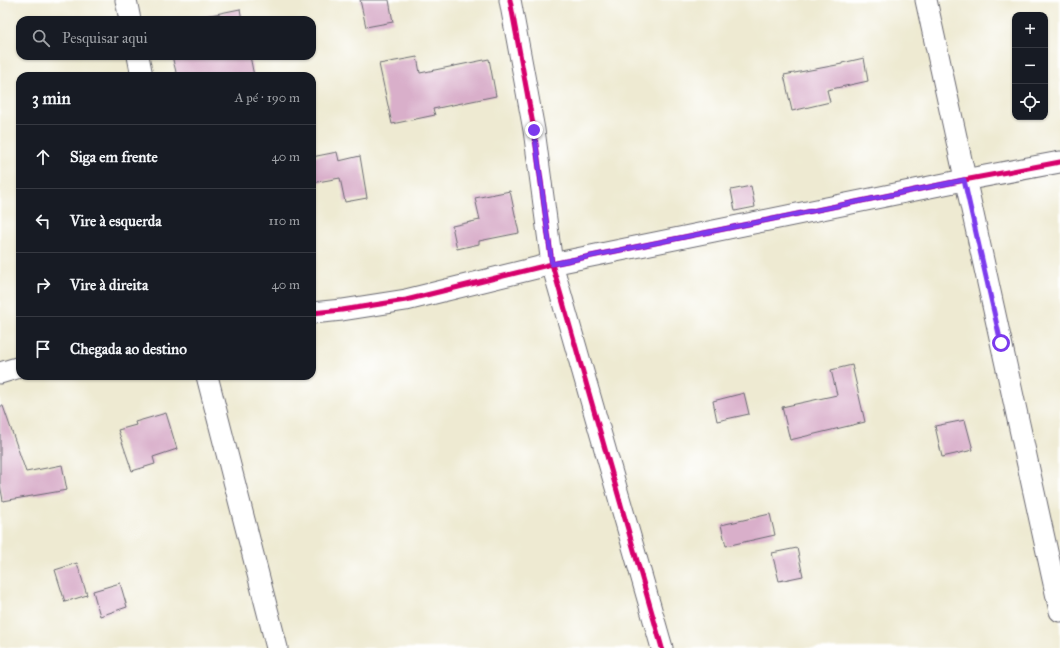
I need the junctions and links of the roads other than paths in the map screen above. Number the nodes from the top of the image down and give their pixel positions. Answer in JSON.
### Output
{"nodes":[{"id":1,"x":126,"y":0,"type":"edge"},
{"id":2,"x":510,"y":0,"type":"edge"},
{"id":3,"x":926,"y":0,"type":"edge"},
{"id":4,"x":129,"y":16,"type":"edge"},
{"id":5,"x":139,"y":60,"type":"edge"},
{"id":6,"x":141,"y":72,"type":"edge"},
{"id":7,"x":1060,"y":162,"type":"edge"},
{"id":8,"x":964,"y":180,"type":"junction"},
{"id":9,"x":552,"y":264,"type":"junction"},
{"id":10,"x":316,"y":313,"type":"edge"},
{"id":11,"x":16,"y":368,"type":"edge"},
{"id":12,"x":0,"y":373,"type":"edge"},
{"id":13,"x":208,"y":380,"type":"edge"},
{"id":14,"x":1060,"y":611,"type":"edge"},
{"id":15,"x":277,"y":648,"type":"edge"},
{"id":16,"x":662,"y":648,"type":"edge"}],
"edges":[{"from":1,"to":4,"type":"street"},
{"from":2,"to":9,"type":"street"},
{"from":3,"to":8,"type":"street"},
{"from":5,"to":6,"type":"street"},
{"from":7,"to":8,"type":"street"},
{"from":8,"to":9,"type":"street"},
{"from":8,"to":14,"type":"street"},
{"from":9,"to":10,"type":"street"},
{"from":9,"to":16,"type":"street"},
{"from":11,"to":12,"type":"street"},
{"from":13,"to":15,"type":"street"}]}
